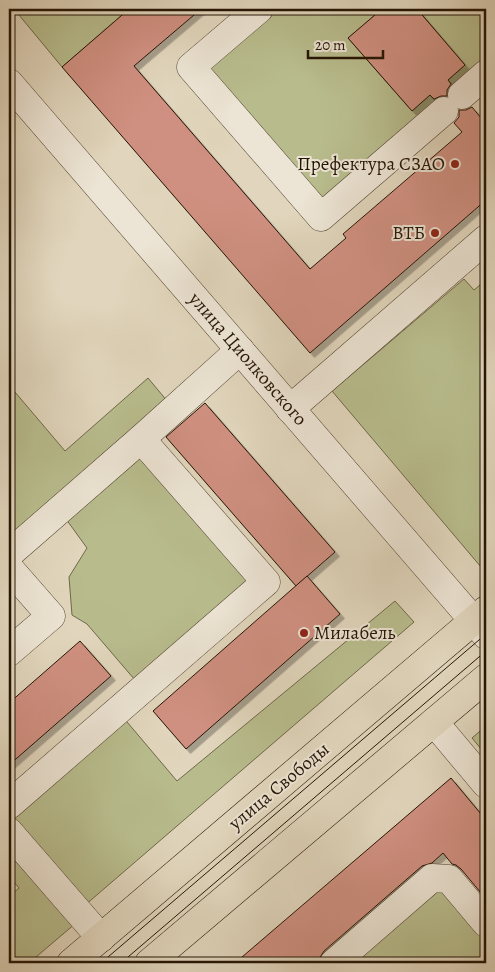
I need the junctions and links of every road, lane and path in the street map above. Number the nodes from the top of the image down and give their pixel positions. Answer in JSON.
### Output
{"nodes":[{"id":1,"x":259,"y":9,"type":"edge"},
{"id":2,"x":486,"y":74,"type":"edge"},
{"id":3,"x":9,"y":83,"type":"edge"},
{"id":4,"x":486,"y":239,"type":"edge"},
{"id":5,"x":240,"y":350,"type":"junction"},
{"id":6,"x":290,"y":408,"type":"junction"},
{"id":7,"x":141,"y":439,"type":"junction"},
{"id":8,"x":9,"y":554,"type":"edge"},
{"id":9,"x":9,"y":568,"type":"edge"},
{"id":10,"x":482,"y":622,"type":"edge"},
{"id":11,"x":9,"y":652,"type":"edge"},
{"id":12,"x":486,"y":678,"type":"edge"},
{"id":13,"x":434,"y":722,"type":"junction"},
{"id":14,"x":486,"y":784,"type":"edge"},
{"id":15,"x":9,"y":805,"type":"edge"},
{"id":16,"x":9,"y":832,"type":"edge"},
{"id":17,"x":486,"y":923,"type":"edge"},
{"id":18,"x":101,"y":938,"type":"junction"},
{"id":19,"x":160,"y":960,"type":"edge"},
{"id":20,"x":71,"y":963,"type":"edge"},
{"id":21,"x":334,"y":963,"type":"edge"}],
"edges":[{"from":1,"to":2,"type":"street"},
{"from":3,"to":5,"type":"street","name":"улица Циолковского"},
{"from":4,"to":6,"type":"street"},
{"from":5,"to":6,"type":"street","name":"улица Циолковского"},
{"from":5,"to":7,"type":"street"},
{"from":6,"to":10,"type":"street","name":"улица Циолковского"},
{"from":7,"to":8,"type":"street"},
{"from":7,"to":15,"type":"street"},
{"from":9,"to":11,"type":"street"},
{"from":10,"to":18,"type":"main road","name":"улица Свободы"},
{"from":12,"to":13,"type":"main road"},
{"from":13,"to":14,"type":"street"},
{"from":13,"to":19,"type":"main road"},
{"from":16,"to":18,"type":"street"},
{"from":17,"to":21,"type":"street"},
{"from":18,"to":20,"type":"main road","name":"улица Свободы"}]}
